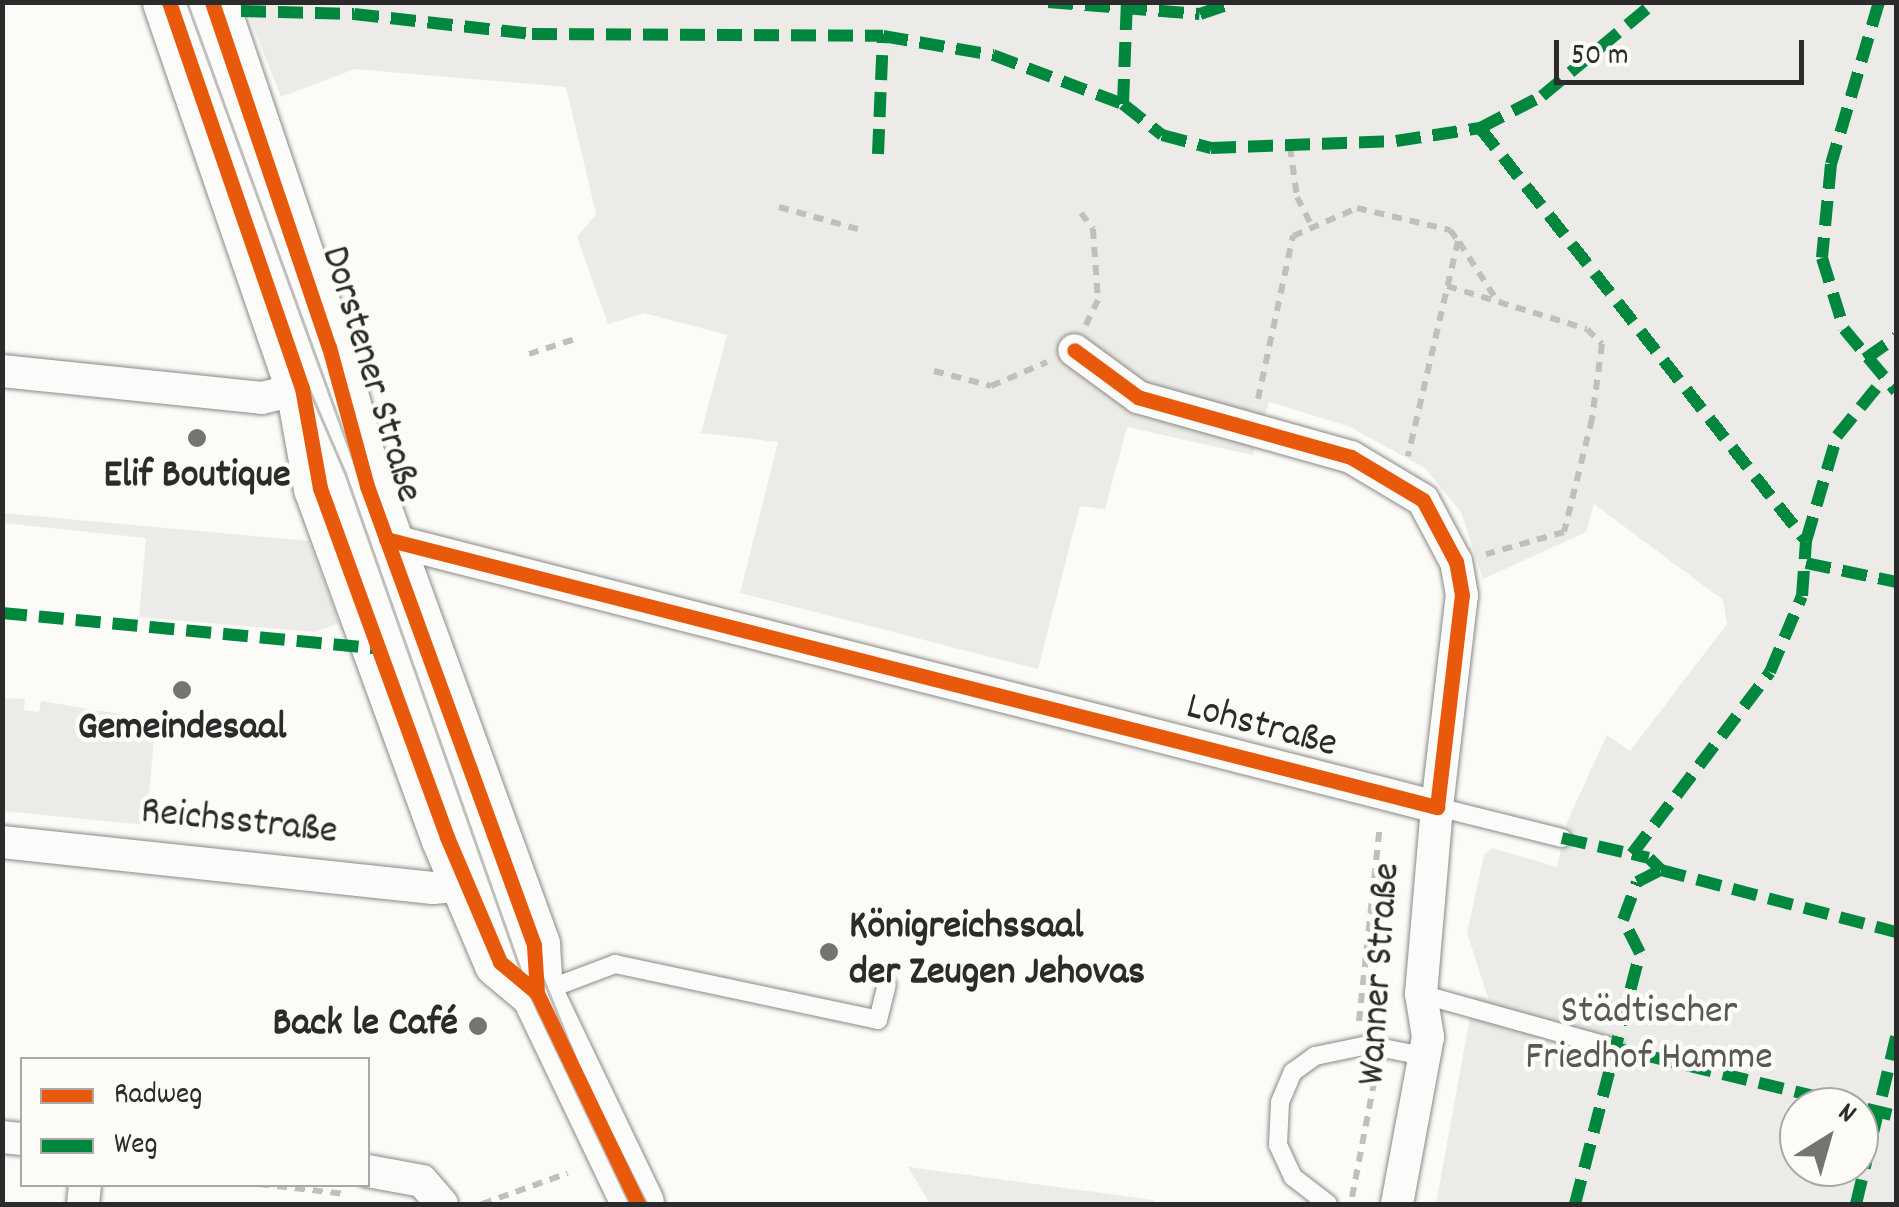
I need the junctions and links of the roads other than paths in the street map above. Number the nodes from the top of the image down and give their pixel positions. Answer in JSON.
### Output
{"nodes":[{"id":1,"x":169,"y":2,"type":"edge"},
{"id":2,"x":187,"y":2,"type":"edge"},
{"id":3,"x":212,"y":2,"type":"edge"},
{"id":4,"x":1074,"y":350,"type":"dead end"},
{"id":5,"x":316,"y":368,"type":"junction"},
{"id":6,"x":2,"y":371,"type":"edge"},
{"id":7,"x":386,"y":539,"type":"junction"},
{"id":8,"x":1437,"y":808,"type":"junction"},
{"id":9,"x":1562,"y":838,"type":"dead end"},
{"id":10,"x":2,"y":842,"type":"edge"},
{"id":11,"x":486,"y":879,"type":"junction"},
{"id":12,"x":519,"y":978,"type":"junction"},
{"id":13,"x":887,"y":985,"type":"dead end"},
{"id":14,"x":1420,"y":994,"type":"junction"},
{"id":15,"x":1615,"y":1048,"type":"dead end"},
{"id":16,"x":1424,"y":1056,"type":"junction"},
{"id":17,"x":370,"y":1183,"type":"edge"},
{"id":18,"x":441,"y":1203,"type":"edge"},
{"id":19,"x":638,"y":1204,"type":"edge"},
{"id":20,"x":1328,"y":1204,"type":"edge"},
{"id":21,"x":1397,"y":1204,"type":"edge"}],
"edges":[{"from":1,"to":5,"type":"main road","name":"Dorstener Straße"},
{"from":2,"to":5,"type":"lane"},
{"from":3,"to":5,"type":"main road","name":"Dorstener Straße"},
{"from":4,"to":8,"type":"street"},
{"from":5,"to":6,"type":"street"},
{"from":5,"to":7,"type":"main road","name":"Dorstener Straße"},
{"from":5,"to":11,"type":"main road","name":"Dorstener Straße"},
{"from":7,"to":8,"type":"street","name":"Lohstraße"},
{"from":7,"to":11,"type":"main road","name":"Dorstener Straße"},
{"from":8,"to":9,"type":"lane"},
{"from":8,"to":14,"type":"street","name":"Wanner Straße"},
{"from":10,"to":11,"type":"street","name":"Reichsstraße"},
{"from":11,"to":12,"type":"main road","name":"Dorstener Straße"},
{"from":12,"to":13,"type":"lane"},
{"from":12,"to":19,"type":"main road","name":"Dorstener Straße"},
{"from":14,"to":15,"type":"lane"},
{"from":14,"to":16,"type":"street","name":"Wanner Straße"},
{"from":16,"to":20,"type":"lane"},
{"from":16,"to":21,"type":"street","name":"Wanner Straße"},
{"from":17,"to":18,"type":"street"}]}
